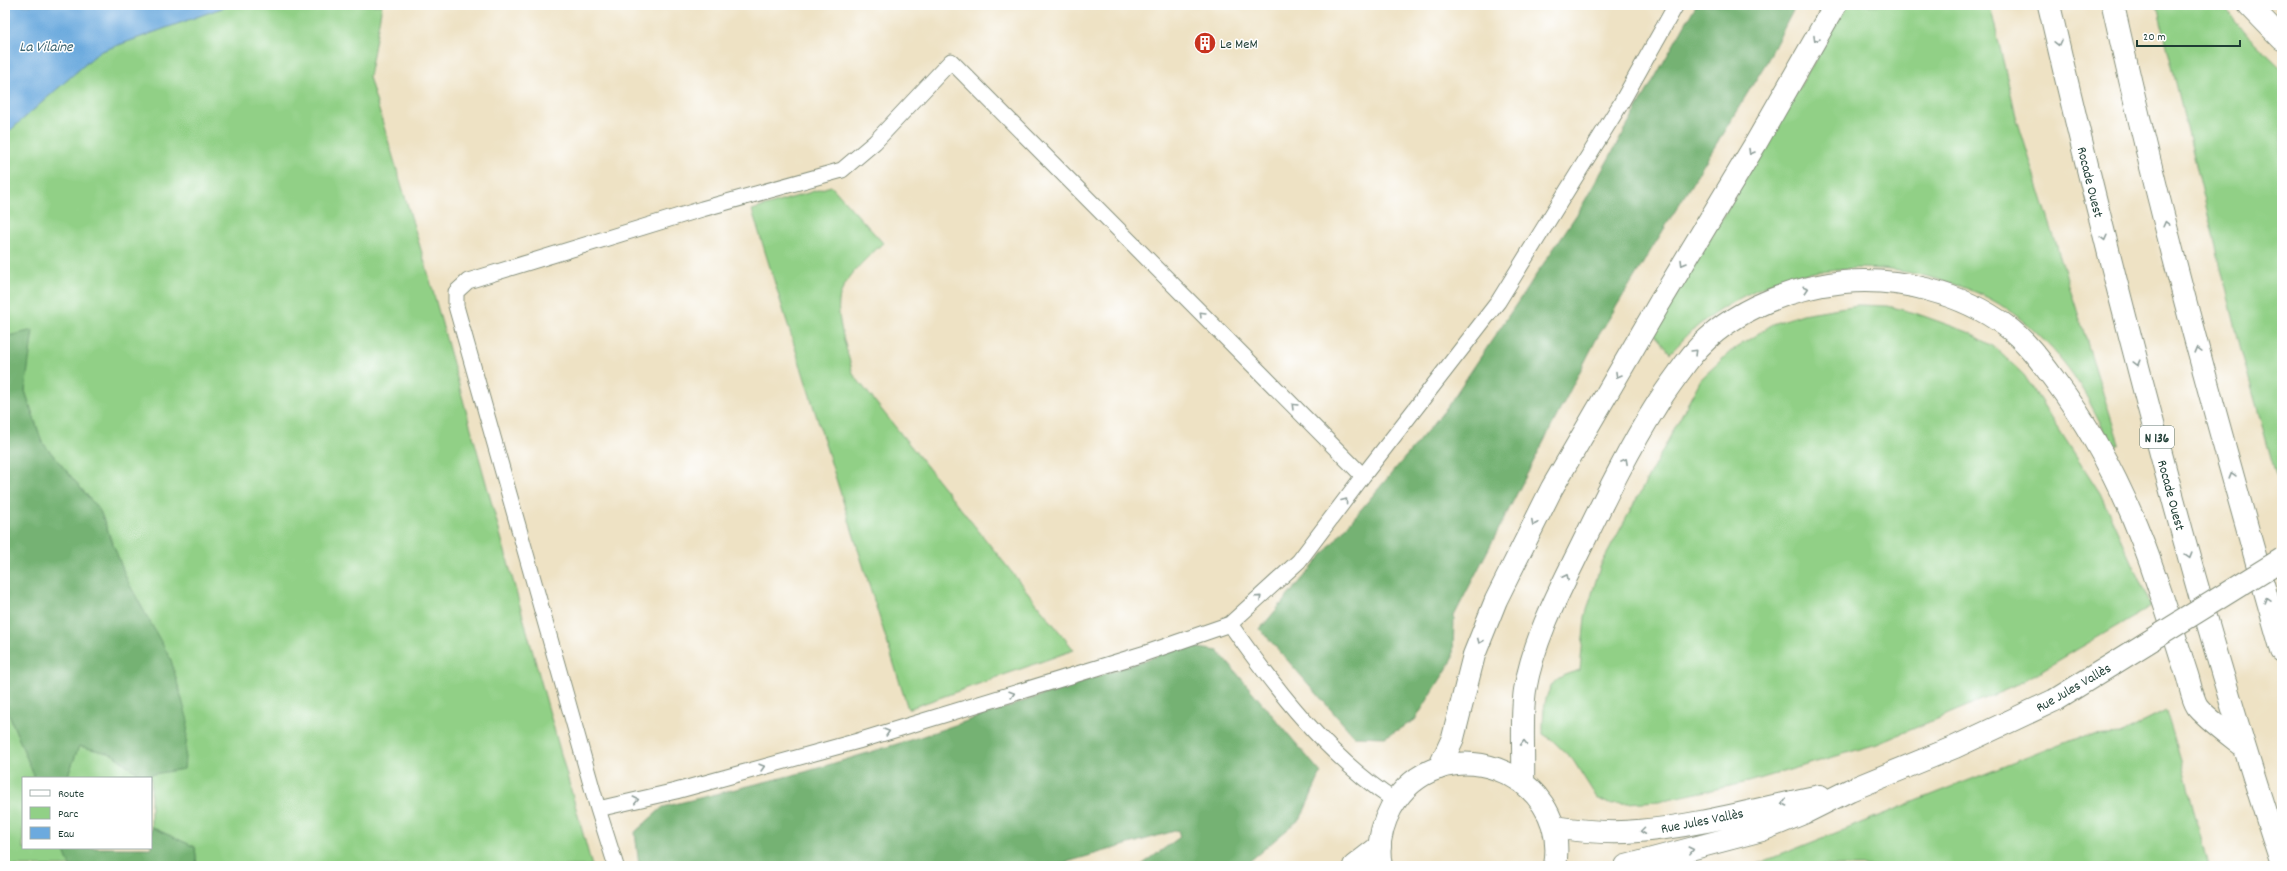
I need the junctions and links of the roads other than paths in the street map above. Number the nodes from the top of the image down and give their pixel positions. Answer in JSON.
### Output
{"nodes":[{"id":1,"x":1676,"y":5,"type":"edge"},
{"id":2,"x":1835,"y":5,"type":"edge"},
{"id":3,"x":2049,"y":5,"type":"edge"},
{"id":4,"x":2113,"y":5,"type":"edge"},
{"id":5,"x":2249,"y":5,"type":"edge"},
{"id":6,"x":2282,"y":39,"type":"edge"},
{"id":7,"x":1364,"y":476,"type":"junction"},
{"id":8,"x":2282,"y":560,"type":"edge"},
{"id":9,"x":1230,"y":624,"type":"junction"},
{"id":10,"x":2282,"y":651,"type":"edge"},
{"id":11,"x":2242,"y":745,"type":"junction"},
{"id":12,"x":1439,"y":768,"type":"junction"},
{"id":13,"x":1523,"y":782,"type":"junction"},
{"id":14,"x":1850,"y":790,"type":"junction"},
{"id":15,"x":1395,"y":801,"type":"junction"},
{"id":16,"x":598,"y":809,"type":"junction"},
{"id":17,"x":1553,"y":827,"type":"junction"},
{"id":18,"x":1380,"y":856,"type":"edge"},
{"id":19,"x":2282,"y":864,"type":"edge"},
{"id":20,"x":616,"y":866,"type":"edge"},
{"id":21,"x":1354,"y":866,"type":"edge"},
{"id":22,"x":1555,"y":866,"type":"edge"},
{"id":23,"x":1626,"y":866,"type":"edge"}],
"edges":[{"from":1,"to":7,"type":"lane"},
{"from":2,"to":12,"type":"main road","one_way":true},
{"from":3,"to":11,"type":"main road","name":"Rocade Ouest","number":"N 136","one_way":true},
{"from":10,"to":4,"type":"main road","one_way":true},
{"from":5,"to":6,"type":"main road"},
{"from":9,"to":7,"type":"lane","one_way":true},
{"from":7,"to":16,"type":"lane","one_way":true},
{"from":8,"to":14,"type":"main road","name":"Rue Jules Vallès","bridge":true},
{"from":9,"to":15,"type":"lane"},
{"from":16,"to":9,"type":"lane","one_way":true},
{"from":13,"to":11,"type":"main road","one_way":true},
{"from":11,"to":19,"type":"main road","name":"Rocade Ouest","number":"N 136"},
{"from":12,"to":13,"type":"main road"},
{"from":12,"to":15,"type":"main road"},
{"from":13,"to":17,"type":"main road"},
{"from":14,"to":17,"type":"main road","name":"Rue Jules Vallès","one_way":true},
{"from":23,"to":14,"type":"main road","name":"Rue Jules Vallès","one_way":true},
{"from":15,"to":18,"type":"main road"},
{"from":16,"to":20,"type":"lane"},
{"from":17,"to":22,"type":"main road"},
{"from":18,"to":21,"type":"main road"}]}
